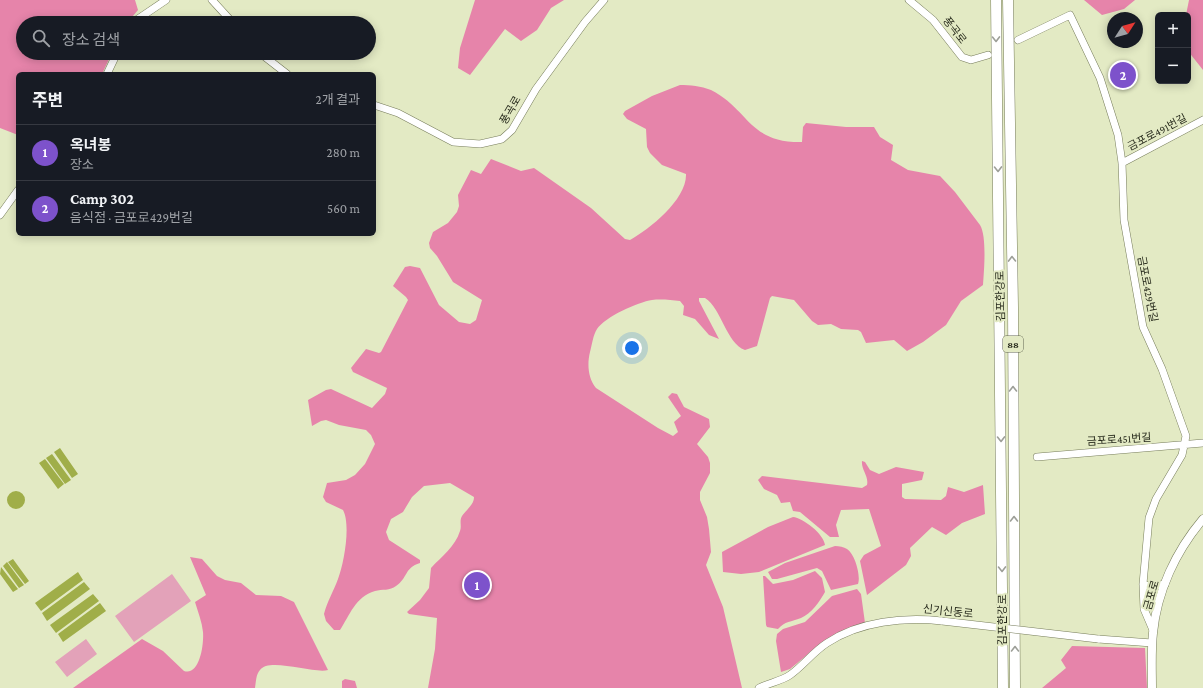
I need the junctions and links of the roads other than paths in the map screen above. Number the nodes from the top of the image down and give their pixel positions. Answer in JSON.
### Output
{"nodes":[{"id":1,"x":166,"y":0,"type":"edge"},
{"id":2,"x":212,"y":0,"type":"edge"},
{"id":3,"x":604,"y":0,"type":"edge"},
{"id":4,"x":909,"y":0,"type":"edge"},
{"id":5,"x":996,"y":0,"type":"edge"},
{"id":6,"x":1008,"y":0,"type":"edge"},
{"id":7,"x":142,"y":16,"type":"edge"},
{"id":8,"x":227,"y":16,"type":"edge"},
{"id":9,"x":1018,"y":40,"type":"dead end"},
{"id":10,"x":988,"y":55,"type":"dead end"},
{"id":11,"x":114,"y":60,"type":"edge"},
{"id":12,"x":269,"y":60,"type":"edge"},
{"id":13,"x":108,"y":72,"type":"edge"},
{"id":14,"x":284,"y":72,"type":"edge"},
{"id":15,"x":376,"y":106,"type":"edge"},
{"id":16,"x":1203,"y":120,"type":"edge"},
{"id":17,"x":1122,"y":163,"type":"junction"},
{"id":18,"x":16,"y":193,"type":"edge"},
{"id":19,"x":0,"y":215,"type":"edge"},
{"id":20,"x":1203,"y":443,"type":"edge"},
{"id":21,"x":1185,"y":446,"type":"junction"},
{"id":22,"x":1036,"y":458,"type":"dead end"},
{"id":23,"x":1203,"y":519,"type":"edge"},
{"id":24,"x":1143,"y":584,"type":"junction"},
{"id":25,"x":1165,"y":584,"type":"junction"},
{"id":26,"x":1153,"y":630,"type":"junction"},
{"id":27,"x":1152,"y":643,"type":"junction"},
{"id":28,"x":759,"y":688,"type":"edge"},
{"id":29,"x":1003,"y":688,"type":"edge"},
{"id":30,"x":1015,"y":688,"type":"edge"},
{"id":31,"x":1152,"y":688,"type":"edge"}],
"edges":[{"from":1,"to":7,"type":"street"},
{"from":2,"to":8,"type":"street"},
{"from":3,"to":15,"type":"street","name":"풍곡로"},
{"from":4,"to":10,"type":"street","name":"풍곡로"},
{"from":5,"to":29,"type":"highway","name":"김포한강로","number":"88","one_way":true},
{"from":30,"to":6,"type":"highway","name":"김포한강로","number":"88","one_way":true},
{"from":9,"to":17,"type":"street","name":"금포로429번길"},
{"from":11,"to":13,"type":"street"},
{"from":12,"to":14,"type":"street"},
{"from":16,"to":17,"type":"street","name":"금포로491번길"},
{"from":17,"to":21,"type":"street","name":"금포로429번길"},
{"from":18,"to":19,"type":"street"},
{"from":20,"to":21,"type":"street","name":"금포로451번길"},
{"from":21,"to":22,"type":"street","name":"금포로451번길"},
{"from":21,"to":24,"type":"street"},
{"from":23,"to":25,"type":"main road","name":"금포로"},
{"from":24,"to":25,"type":"street"},
{"from":24,"to":26,"type":"street"},
{"from":25,"to":26,"type":"main road","name":"금포로"},
{"from":26,"to":27,"type":"main road","name":"금포로"},
{"from":27,"to":28,"type":"street","name":"신기신동로","bridge":true},
{"from":27,"to":31,"type":"main road","name":"금포로"}]}
